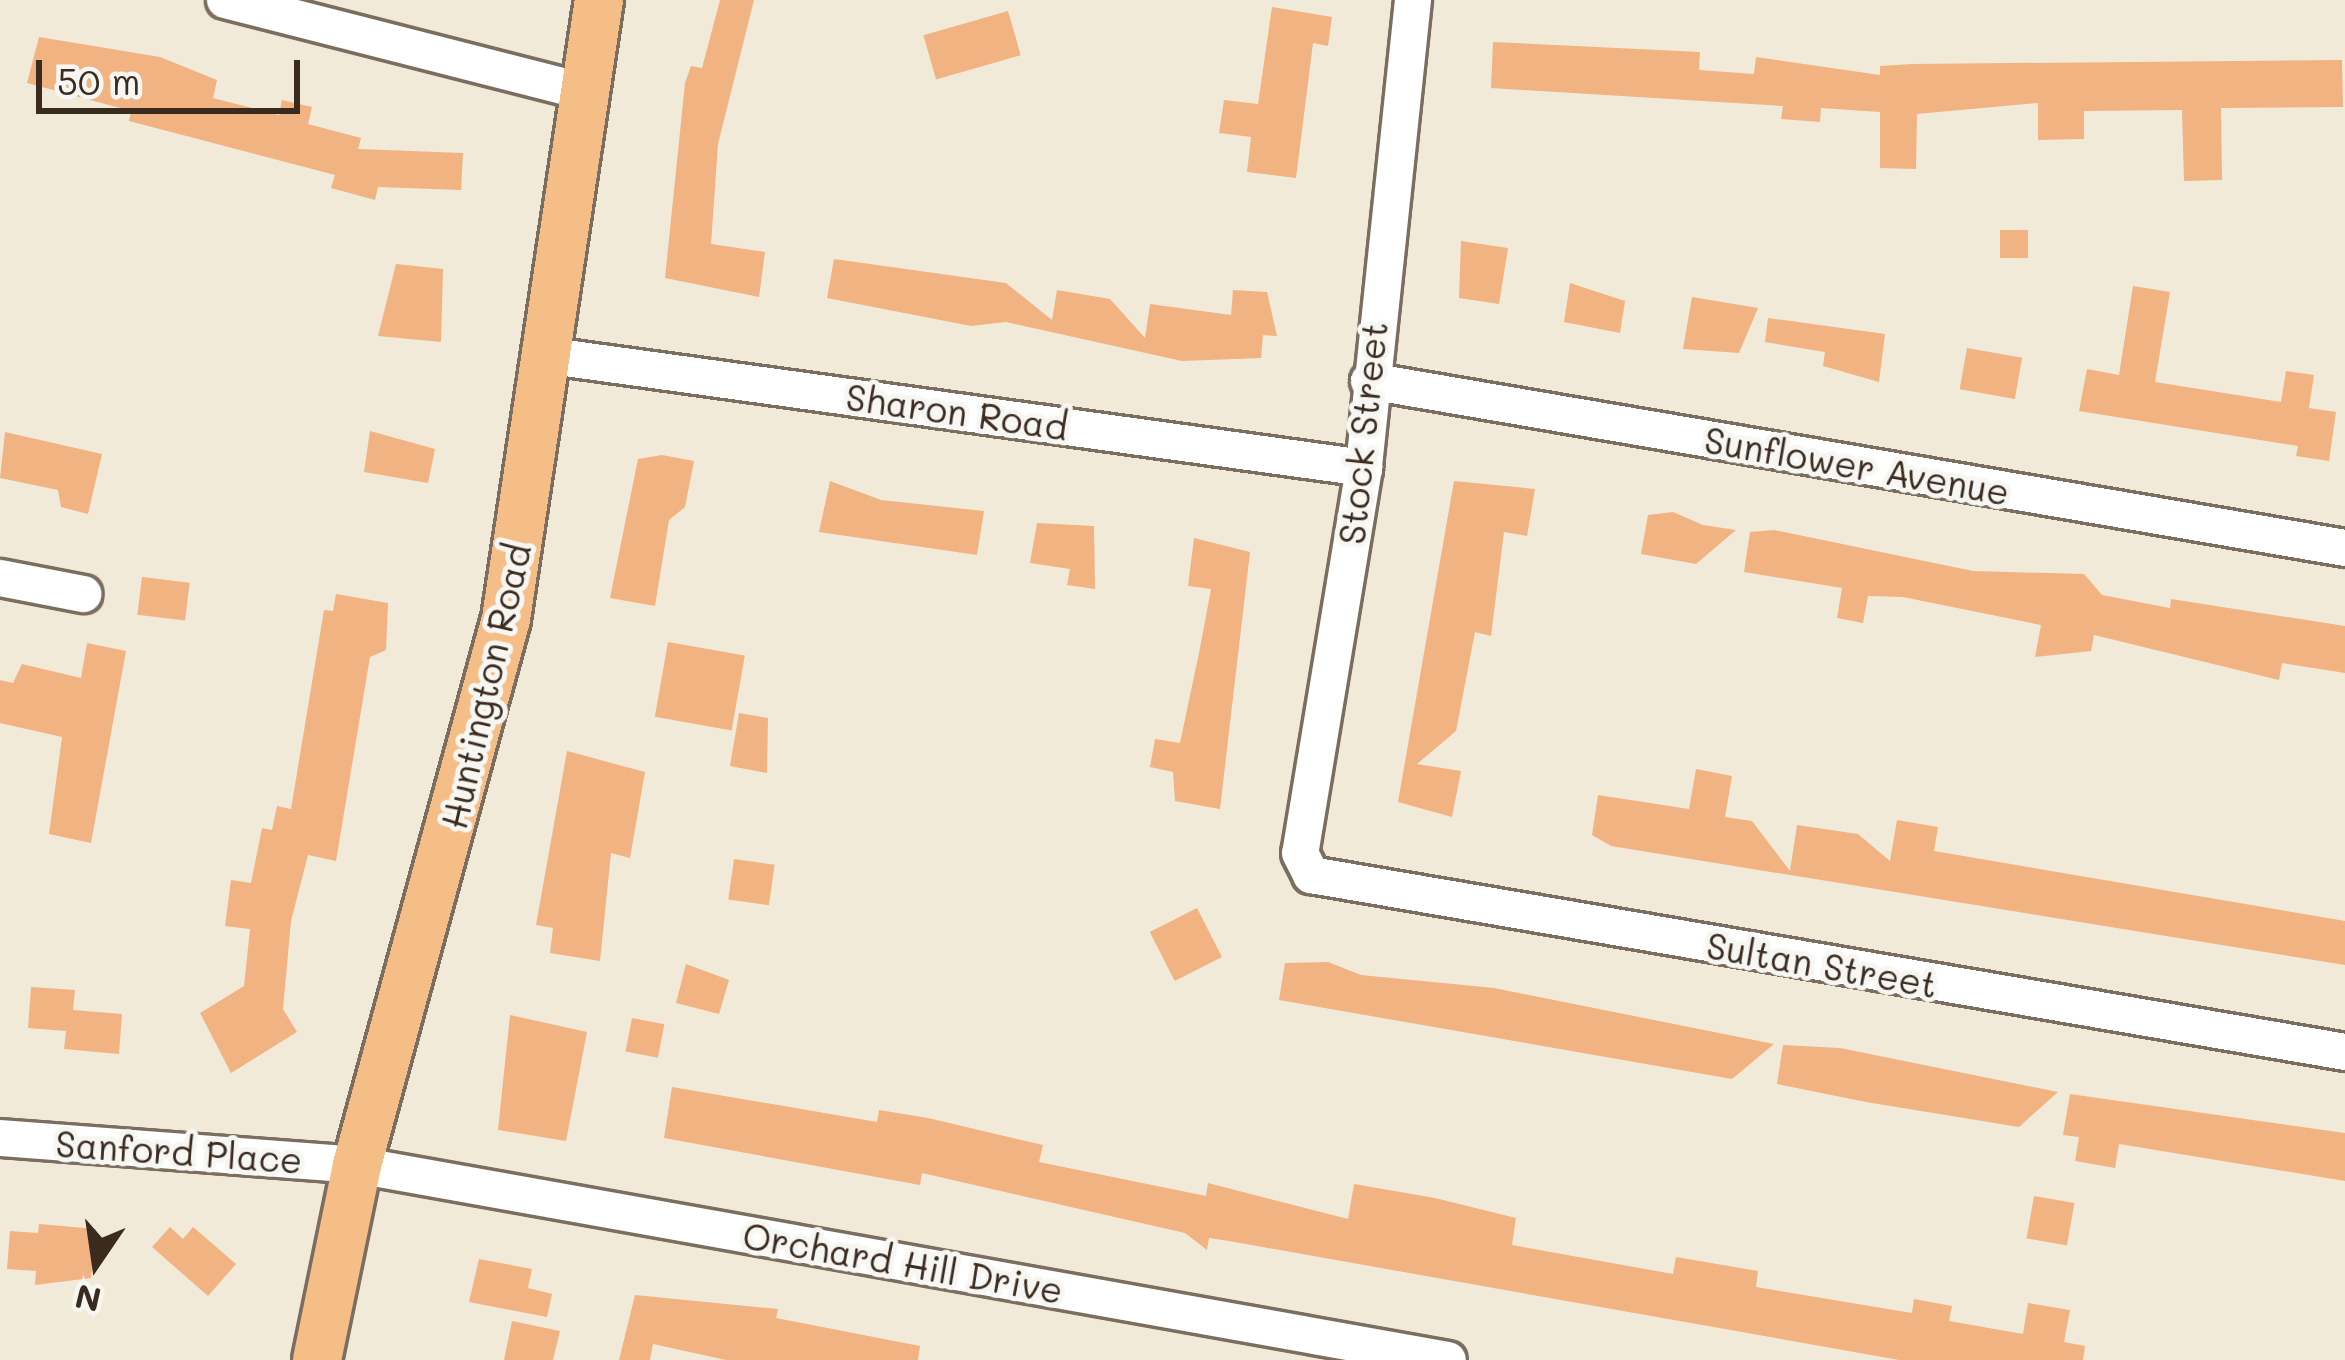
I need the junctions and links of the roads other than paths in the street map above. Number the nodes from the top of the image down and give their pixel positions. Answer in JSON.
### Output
{"nodes":[{"id":1,"x":226,"y":0,"type":"edge"},
{"id":2,"x":599,"y":0,"type":"edge"},
{"id":3,"x":1413,"y":0,"type":"edge"},
{"id":4,"x":587,"y":92,"type":"junction"},
{"id":5,"x":551,"y":356,"type":"junction"},
{"id":6,"x":1370,"y":381,"type":"junction"},
{"id":7,"x":1364,"y":468,"type":"junction"},
{"id":8,"x":2345,"y":548,"type":"edge"},
{"id":9,"x":0,"y":578,"type":"edge"},
{"id":10,"x":83,"y":594,"type":"dead end"},
{"id":11,"x":1303,"y":866,"type":"joint"},
{"id":12,"x":2345,"y":1052,"type":"edge"},
{"id":13,"x":0,"y":1138,"type":"edge"},
{"id":14,"x":357,"y":1166,"type":"junction"},
{"id":15,"x":317,"y":1360,"type":"edge"},
{"id":16,"x":1448,"y":1360,"type":"edge"}],
"edges":[{"from":1,"to":4,"type":"street"},
{"from":2,"to":4,"type":"main road","name":"Huntington Road"},
{"from":3,"to":6,"type":"street","name":"Stock Street"},
{"from":4,"to":5,"type":"main road","name":"Huntington Road"},
{"from":5,"to":7,"type":"street","name":"Sharon Road"},
{"from":5,"to":14,"type":"main road","name":"Huntington Road"},
{"from":6,"to":7,"type":"street","name":"Stock Street"},
{"from":6,"to":8,"type":"street","name":"Sunflower Avenue"},
{"from":7,"to":11,"type":"street","name":"Stock Street"},
{"from":9,"to":10,"type":"street"},
{"from":11,"to":12,"type":"street","name":"Sultan Street"},
{"from":13,"to":14,"type":"street","name":"Sanford Place"},
{"from":14,"to":15,"type":"main road","name":"Huntington Road"},
{"from":14,"to":16,"type":"street","name":"Orchard Hill Drive"}]}
